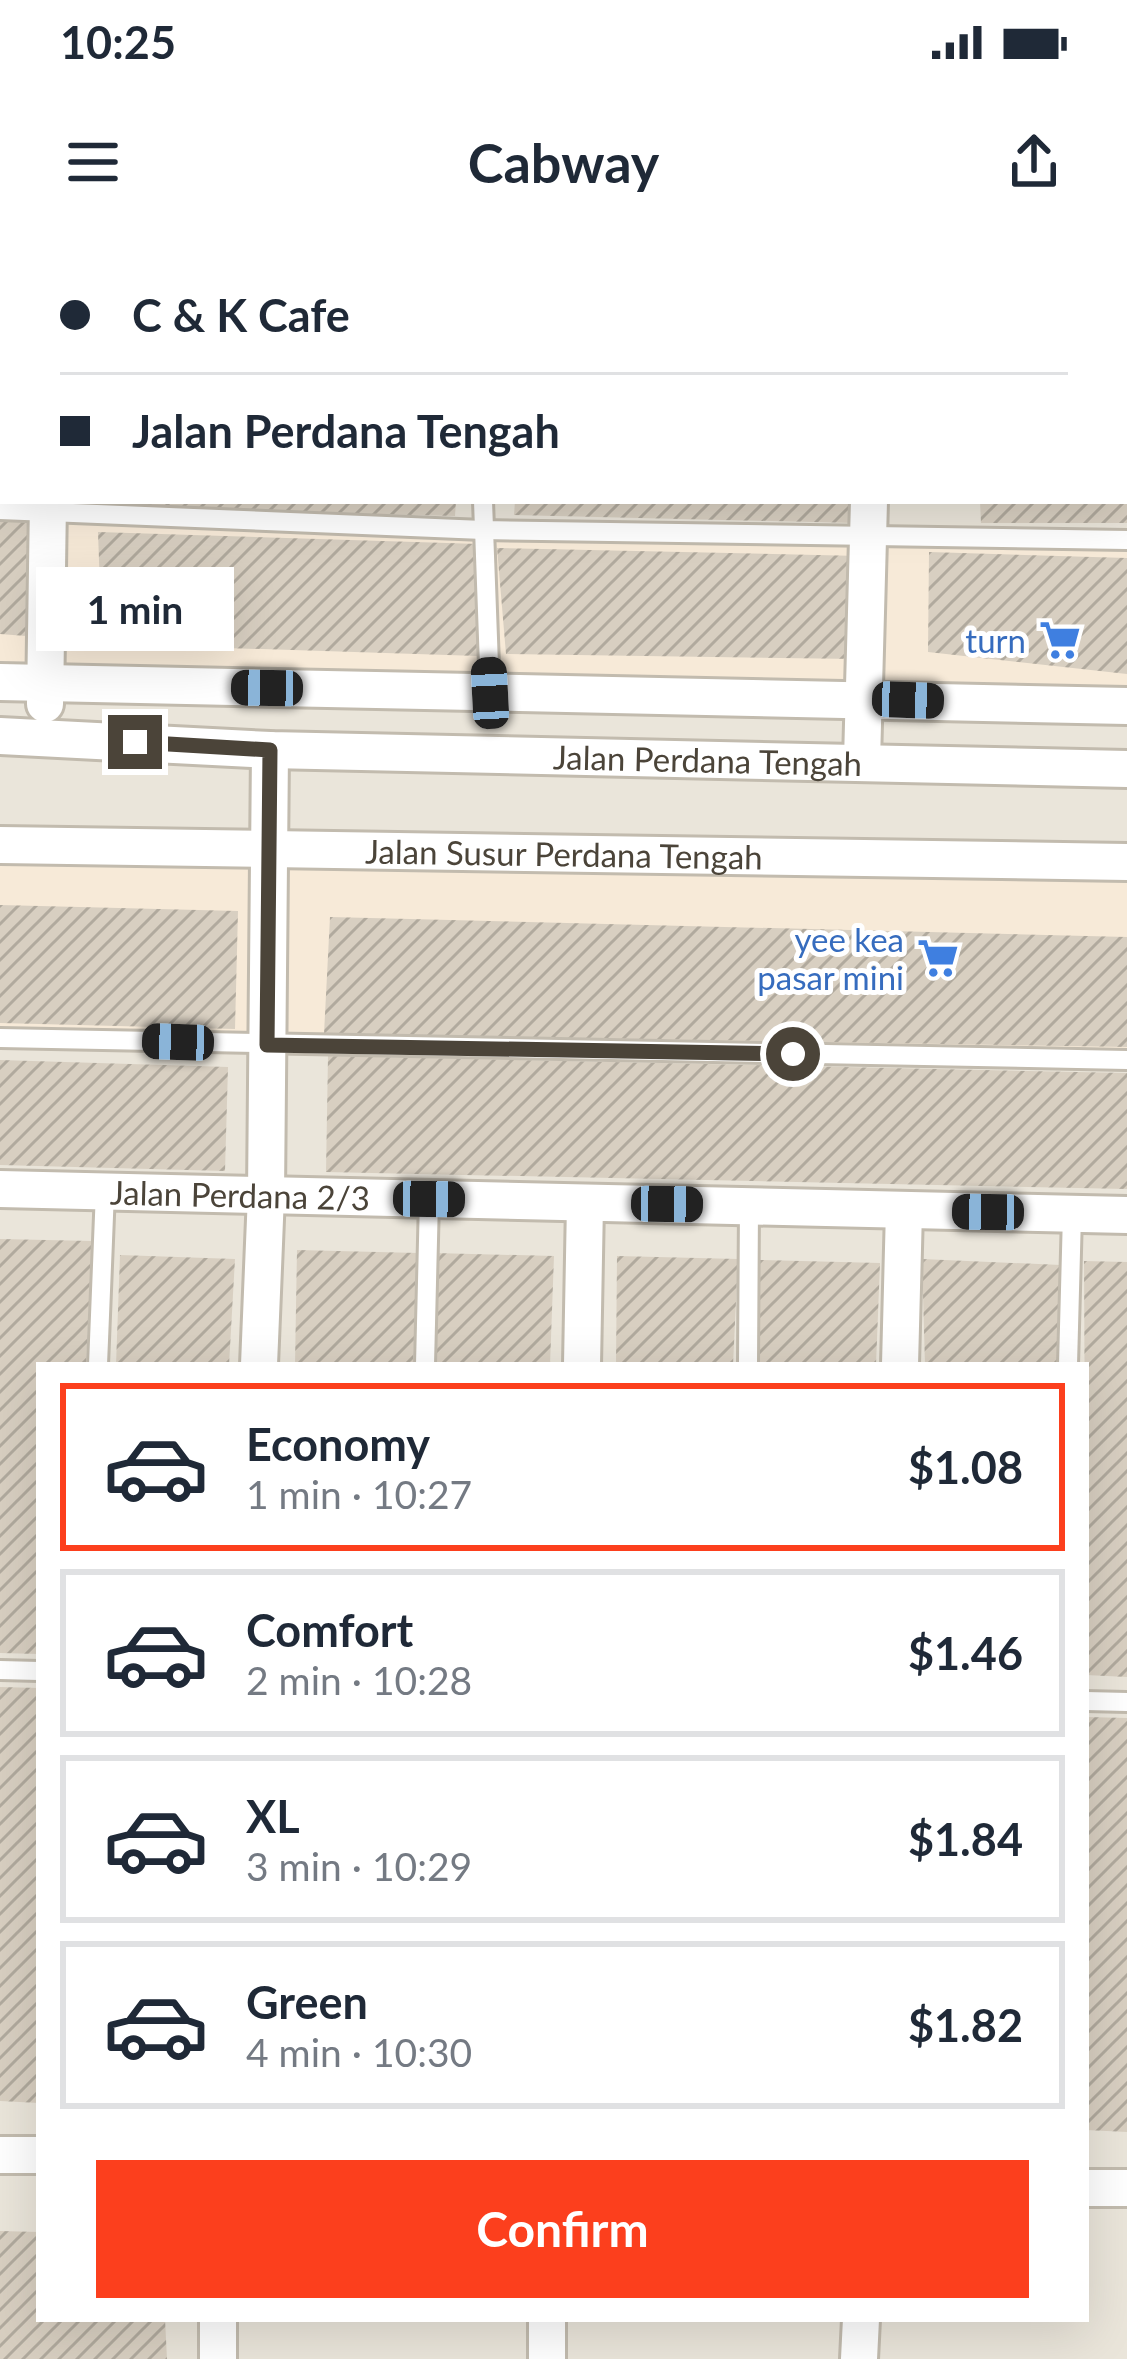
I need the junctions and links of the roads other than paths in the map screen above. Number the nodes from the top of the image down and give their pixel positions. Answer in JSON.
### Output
{"nodes":[{"id":1,"x":483,"y":504,"type":"edge"},
{"id":2,"x":869,"y":504,"type":"edge"},
{"id":3,"x":48,"y":506,"type":"edge"},
{"id":4,"x":0,"y":510,"type":"edge"},
{"id":5,"x":483,"y":530,"type":"junction"},
{"id":6,"x":868,"y":539,"type":"junction"},
{"id":7,"x":1127,"y":540,"type":"edge"},
{"id":8,"x":0,"y":682,"type":"edge"},
{"id":9,"x":44,"y":684,"type":"junction"},
{"id":10,"x":490,"y":693,"type":"junction"},
{"id":11,"x":864,"y":699,"type":"junction"},
{"id":12,"x":1127,"y":706,"type":"edge"},
{"id":13,"x":0,"y":736,"type":"edge"},
{"id":14,"x":46,"y":737,"type":"junction"},
{"id":15,"x":270,"y":750,"type":"junction"},
{"id":16,"x":862,"y":761,"type":"junction"},
{"id":17,"x":1127,"y":769,"type":"edge"},
{"id":18,"x":0,"y":845,"type":"edge"},
{"id":19,"x":268,"y":850,"type":"junction"},
{"id":20,"x":1127,"y":862,"type":"edge"},
{"id":21,"x":0,"y":1038,"type":"edge"},
{"id":22,"x":267,"y":1045,"type":"junction"},
{"id":23,"x":1127,"y":1060,"type":"edge"},
{"id":24,"x":0,"y":1189,"type":"edge"},
{"id":25,"x":105,"y":1191,"type":"junction"},
{"id":26,"x":266,"y":1195,"type":"junction"},
{"id":27,"x":429,"y":1199,"type":"junction"},
{"id":28,"x":585,"y":1202,"type":"junction"},
{"id":29,"x":749,"y":1206,"type":"junction"},
{"id":30,"x":904,"y":1210,"type":"junction"},
{"id":31,"x":1072,"y":1214,"type":"junction"},
{"id":32,"x":1127,"y":1215,"type":"edge"},
{"id":33,"x":98,"y":1362,"type":"edge"},
{"id":34,"x":259,"y":1362,"type":"edge"},
{"id":35,"x":425,"y":1362,"type":"edge"},
{"id":36,"x":582,"y":1362,"type":"edge"},
{"id":37,"x":748,"y":1362,"type":"edge"},
{"id":38,"x":900,"y":1362,"type":"edge"},
{"id":39,"x":1068,"y":1362,"type":"edge"},
{"id":40,"x":0,"y":1670,"type":"edge"},
{"id":41,"x":36,"y":1671,"type":"edge"},
{"id":42,"x":1089,"y":1701,"type":"edge"},
{"id":43,"x":1127,"y":1702,"type":"edge"},
{"id":44,"x":0,"y":2155,"type":"edge"},
{"id":45,"x":36,"y":2156,"type":"edge"},
{"id":46,"x":1089,"y":2188,"type":"edge"},
{"id":47,"x":1127,"y":2188,"type":"edge"},
{"id":48,"x":218,"y":2322,"type":"edge"},
{"id":49,"x":547,"y":2322,"type":"edge"},
{"id":50,"x":861,"y":2322,"type":"edge"},
{"id":51,"x":218,"y":2359,"type":"edge"},
{"id":52,"x":548,"y":2359,"type":"edge"},
{"id":53,"x":859,"y":2359,"type":"edge"}],
"edges":[{"from":1,"to":5,"type":"lane"},
{"from":2,"to":6,"type":"street"},
{"from":3,"to":4,"type":"lane"},
{"from":3,"to":5,"type":"lane"},
{"from":3,"to":9,"type":"street"},
{"from":5,"to":6,"type":"lane"},
{"from":5,"to":10,"type":"lane"},
{"from":6,"to":7,"type":"lane"},
{"from":6,"to":11,"type":"street"},
{"from":8,"to":9,"type":"street"},
{"from":9,"to":10,"type":"street"},
{"from":9,"to":14,"type":"street"},
{"from":10,"to":11,"type":"street"},
{"from":11,"to":12,"type":"street"},
{"from":11,"to":16,"type":"street"},
{"from":13,"to":14,"type":"street","name":"Jalan Perdana Tengah"},
{"from":14,"to":15,"type":"street","name":"Jalan Perdana Tengah"},
{"from":15,"to":16,"type":"street","name":"Jalan Perdana Tengah"},
{"from":15,"to":19,"type":"street"},
{"from":16,"to":17,"type":"street","name":"Jalan Perdana Tengah"},
{"from":18,"to":19,"type":"street","name":"Jalan Susur Perdana Tengah"},
{"from":19,"to":20,"type":"street","name":"Jalan Susur Perdana Tengah"},
{"from":19,"to":22,"type":"street"},
{"from":21,"to":22,"type":"lane"},
{"from":22,"to":23,"type":"lane"},
{"from":22,"to":26,"type":"street"},
{"from":24,"to":25,"type":"street","name":"Jalan Perdana 2/3"},
{"from":25,"to":26,"type":"street","name":"Jalan Perdana 2/3"},
{"from":25,"to":33,"type":"lane"},
{"from":26,"to":27,"type":"street","name":"Jalan Perdana 2/3"},
{"from":26,"to":34,"type":"street"},
{"from":27,"to":28,"type":"street","name":"Jalan Perdana 2/3"},
{"from":27,"to":35,"type":"lane"},
{"from":28,"to":29,"type":"street","name":"Jalan Perdana 2/3"},
{"from":28,"to":36,"type":"street"},
{"from":29,"to":30,"type":"street","name":"Jalan Perdana 2/3"},
{"from":29,"to":37,"type":"lane"},
{"from":30,"to":31,"type":"street","name":"Jalan Perdana 2/3"},
{"from":30,"to":38,"type":"street"},
{"from":31,"to":32,"type":"street","name":"Jalan Perdana 2/3"},
{"from":31,"to":39,"type":"lane"},
{"from":40,"to":41,"type":"lane"},
{"from":42,"to":43,"type":"lane"},
{"from":44,"to":45,"type":"street"},
{"from":46,"to":47,"type":"street"},
{"from":48,"to":51,"type":"street"},
{"from":49,"to":52,"type":"street"},
{"from":50,"to":53,"type":"street"}]}
